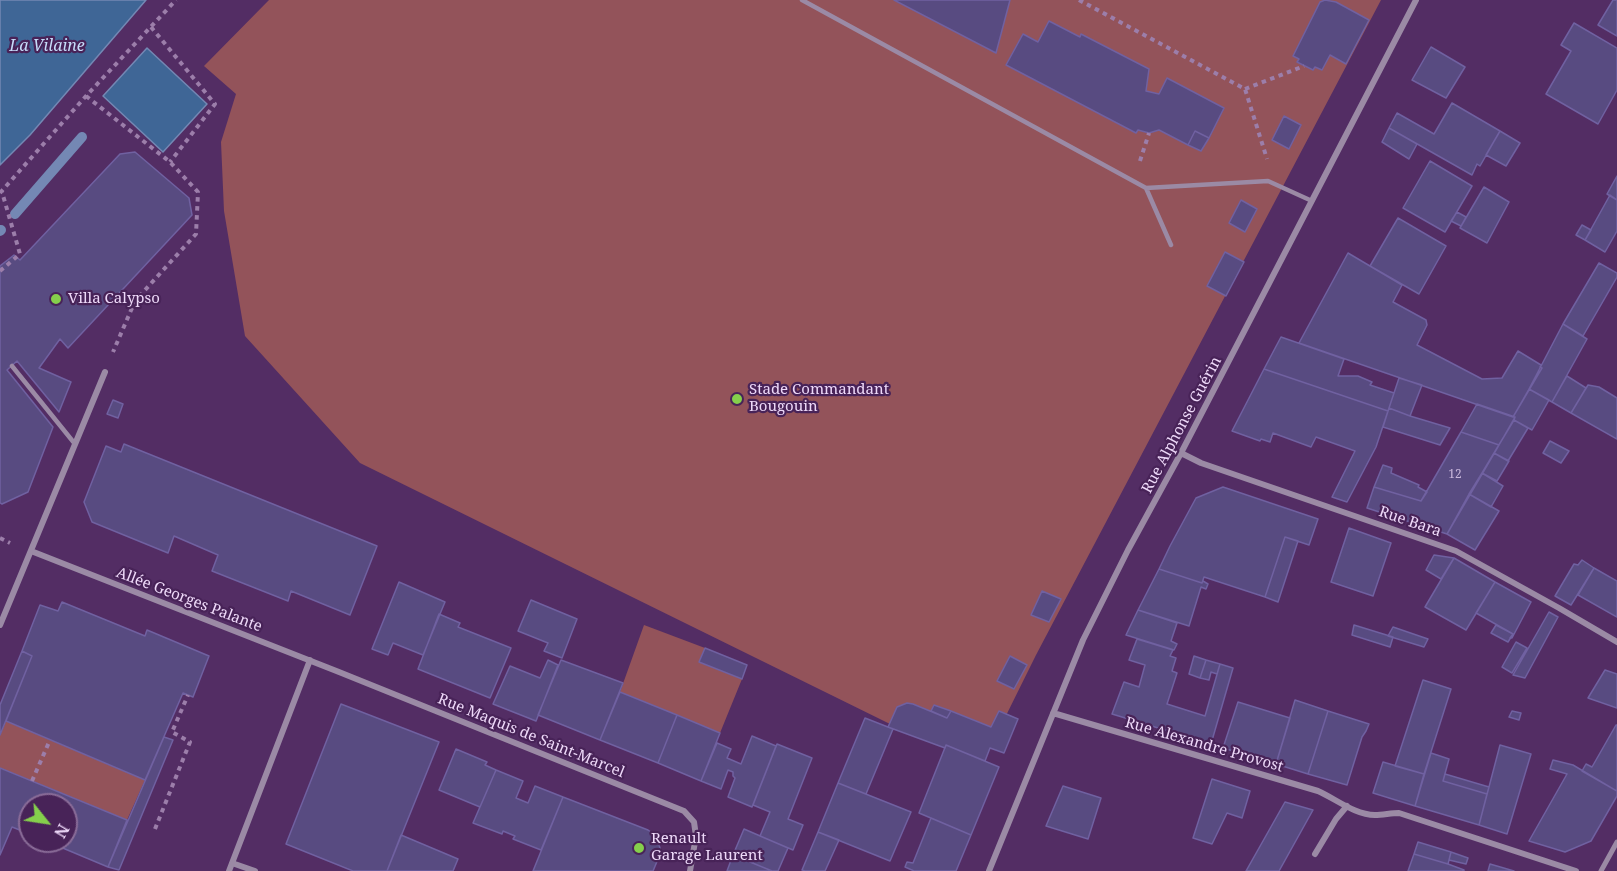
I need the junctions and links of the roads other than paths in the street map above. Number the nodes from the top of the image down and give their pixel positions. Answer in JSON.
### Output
{"nodes":[{"id":1,"x":802,"y":0,"type":"edge"},
{"id":2,"x":1416,"y":0,"type":"edge"},
{"id":3,"x":1146,"y":188,"type":"junction"},
{"id":4,"x":1312,"y":201,"type":"junction"},
{"id":5,"x":1171,"y":245,"type":"dead end"},
{"id":6,"x":12,"y":366,"type":"dead end"},
{"id":7,"x":105,"y":372,"type":"road end"},
{"id":8,"x":75,"y":444,"type":"junction"},
{"id":9,"x":1181,"y":453,"type":"junction"},
{"id":10,"x":31,"y":551,"type":"junction"},
{"id":11,"x":0,"y":624,"type":"edge"},
{"id":12,"x":1617,"y":642,"type":"edge"},
{"id":13,"x":310,"y":660,"type":"junction"},
{"id":14,"x":1053,"y":713,"type":"junction"},
{"id":15,"x":1347,"y":806,"type":"junction"},
{"id":16,"x":1617,"y":842,"type":"edge"},
{"id":17,"x":1315,"y":854,"type":"dead end"},
{"id":18,"x":232,"y":863,"type":"junction"},
{"id":19,"x":229,"y":871,"type":"edge"},
{"id":20,"x":255,"y":871,"type":"edge"},
{"id":21,"x":690,"y":871,"type":"edge"},
{"id":22,"x":989,"y":871,"type":"edge"},
{"id":23,"x":1576,"y":871,"type":"edge"},
{"id":24,"x":1601,"y":871,"type":"edge"}],
"edges":[{"from":1,"to":3,"type":"lane"},
{"from":2,"to":4,"type":"street","name":"Rue Alphonse Guérin"},
{"from":3,"to":4,"type":"lane"},
{"from":3,"to":5,"type":"lane"},
{"from":4,"to":9,"type":"street","name":"Rue Alphonse Guérin"},
{"from":6,"to":8,"type":"lane"},
{"from":7,"to":8,"type":"street"},
{"from":8,"to":10,"type":"street"},
{"from":9,"to":12,"type":"street","name":"Rue Bara"},
{"from":9,"to":14,"type":"street","name":"Rue Alphonse Guérin"},
{"from":10,"to":11,"type":"street"},
{"from":10,"to":13,"type":"street","name":"Allée Georges Palante"},
{"from":13,"to":18,"type":"street"},
{"from":13,"to":21,"type":"street","name":"Rue Maquis de Saint-Marcel"},
{"from":14,"to":15,"type":"street","name":"Rue Alexandre Provost"},
{"from":14,"to":22,"type":"street","name":"Rue Alphonse Guérin"},
{"from":15,"to":17,"type":"street"},
{"from":15,"to":23,"type":"street","name":"Rue Alexandre Provost"},
{"from":16,"to":24,"type":"street"},
{"from":18,"to":19,"type":"street"},
{"from":18,"to":20,"type":"street"}]}
